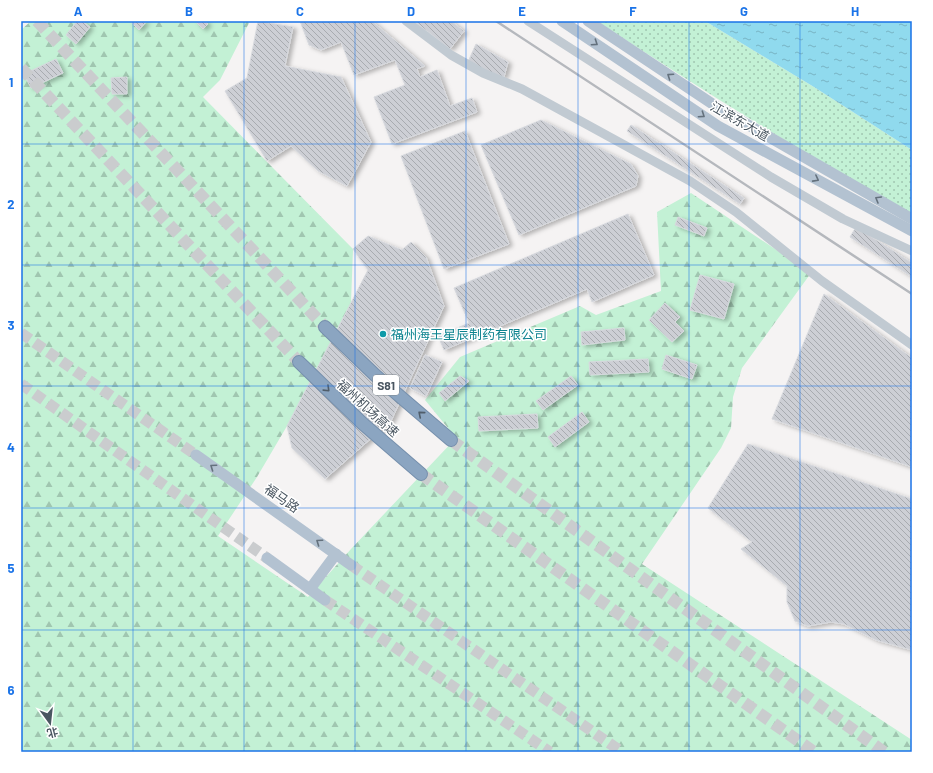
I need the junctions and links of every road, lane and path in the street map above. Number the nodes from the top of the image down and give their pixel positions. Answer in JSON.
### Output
{"nodes":[{"id":1,"x":406,"y":21,"type":"edge"},
{"id":2,"x":528,"y":21,"type":"edge"},
{"id":3,"x":562,"y":21,"type":"edge"},
{"id":4,"x":588,"y":21,"type":"edge"},
{"id":5,"x":912,"y":219,"type":"edge"},
{"id":6,"x":912,"y":231,"type":"edge"},
{"id":7,"x":912,"y":250,"type":"edge"},
{"id":8,"x":325,"y":327,"type":"tunnel mouth"},
{"id":9,"x":912,"y":346,"type":"edge"},
{"id":10,"x":298,"y":362,"type":"tunnel mouth"},
{"id":11,"x":451,"y":440,"type":"tunnel mouth"},
{"id":12,"x":196,"y":455,"type":"tunnel mouth"},
{"id":13,"x":421,"y":474,"type":"tunnel mouth"},
{"id":14,"x":336,"y":554,"type":"junction"},
{"id":15,"x":267,"y":558,"type":"tunnel mouth"},
{"id":16,"x":351,"y":564,"type":"tunnel mouth"},
{"id":17,"x":310,"y":589,"type":"junction"},
{"id":18,"x":325,"y":600,"type":"tunnel mouth"}],
"edges":[{"from":1,"to":9,"type":"street"},
{"from":2,"to":7,"type":"street"},
{"from":3,"to":6,"type":"main road","name":"江滨东大道","one_way":true},
{"from":5,"to":4,"type":"main road","one_way":true},
{"from":11,"to":8,"type":"highway","number":"S81","one_way":true},
{"from":10,"to":13,"type":"highway","name":"福州机场高速","one_way":true},
{"from":14,"to":12,"type":"main road","name":"福马路","one_way":true},
{"from":14,"to":16,"type":"main road","name":"福马路"},
{"from":14,"to":17,"type":"main road"},
{"from":15,"to":17,"type":"main road"},
{"from":17,"to":18,"type":"main road"}]}
